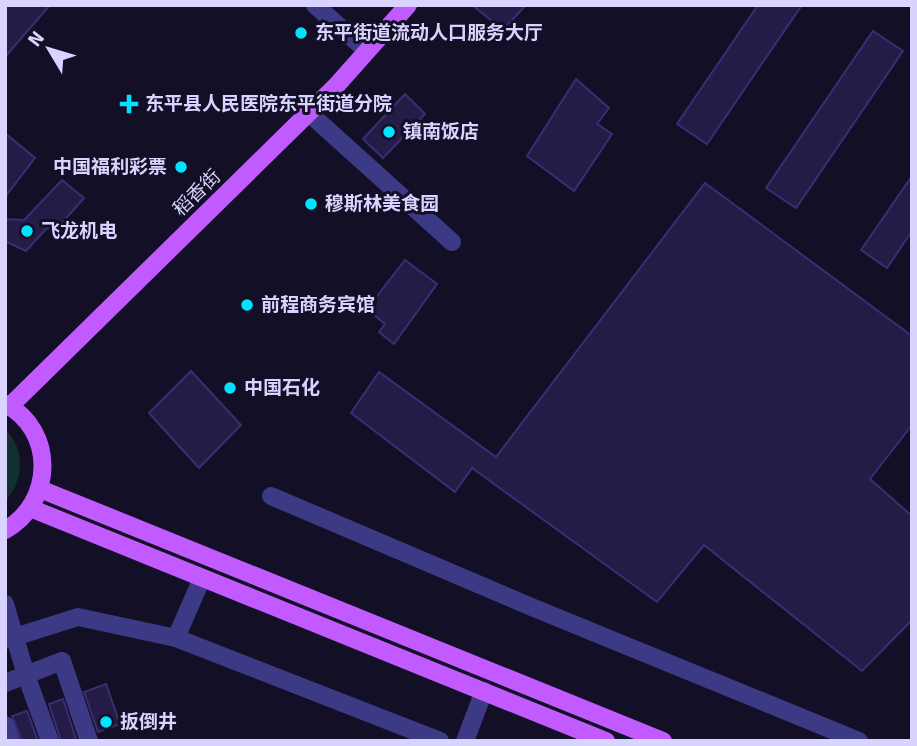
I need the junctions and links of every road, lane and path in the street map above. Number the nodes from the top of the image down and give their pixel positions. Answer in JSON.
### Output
{"nodes":[{"id":1,"x":315,"y":5,"type":"edge"},
{"id":2,"x":408,"y":5,"type":"edge"},
{"id":3,"x":367,"y":51,"type":"junction"},
{"id":4,"x":309,"y":113,"type":"junction"},
{"id":5,"x":452,"y":242,"type":"dead end"},
{"id":6,"x":8,"y":405,"type":"edge"},
{"id":7,"x":40,"y":489,"type":"junction"},
{"id":8,"x":271,"y":496,"type":"dead end"},
{"id":9,"x":30,"y":508,"type":"junction"},
{"id":10,"x":5,"y":530,"type":"edge"},
{"id":11,"x":202,"y":578,"type":"junction"},
{"id":12,"x":5,"y":604,"type":"edge"},
{"id":13,"x":10,"y":638,"type":"edge"},
{"id":14,"x":176,"y":638,"type":"junction"},
{"id":15,"x":26,"y":675,"type":"junction"},
{"id":16,"x":5,"y":682,"type":"edge"},
{"id":17,"x":484,"y":691,"type":"junction"},
{"id":18,"x":5,"y":725,"type":"edge"},
{"id":19,"x":11,"y":741,"type":"edge"},
{"id":20,"x":50,"y":741,"type":"edge"},
{"id":21,"x":89,"y":741,"type":"edge"},
{"id":22,"x":440,"y":741,"type":"edge"},
{"id":23,"x":465,"y":741,"type":"edge"},
{"id":24,"x":606,"y":741,"type":"edge"},
{"id":25,"x":663,"y":741,"type":"edge"},
{"id":26,"x":859,"y":741,"type":"edge"}],
"edges":[{"from":1,"to":3,"type":"street"},
{"from":2,"to":3,"type":"main road","name":"稻香街"},
{"from":3,"to":4,"type":"main road","name":"稻香街"},
{"from":4,"to":5,"type":"street"},
{"from":4,"to":6,"type":"main road","name":"稻香街"},
{"from":6,"to":7,"type":"main road"},
{"from":7,"to":9,"type":"main road"},
{"from":7,"to":25,"type":"main road"},
{"from":8,"to":26,"type":"street"},
{"from":9,"to":10,"type":"main road"},
{"from":9,"to":11,"type":"main road"},
{"from":11,"to":14,"type":"street"},
{"from":11,"to":17,"type":"main road"},
{"from":12,"to":13,"type":"street"},
{"from":13,"to":14,"type":"street"},
{"from":13,"to":15,"type":"street"},
{"from":14,"to":22,"type":"street"},
{"from":15,"to":16,"type":"street"},
{"from":15,"to":20,"type":"street"},
{"from":15,"to":21,"type":"street"},
{"from":17,"to":23,"type":"street"},
{"from":17,"to":24,"type":"main road"},
{"from":18,"to":19,"type":"street"}]}
